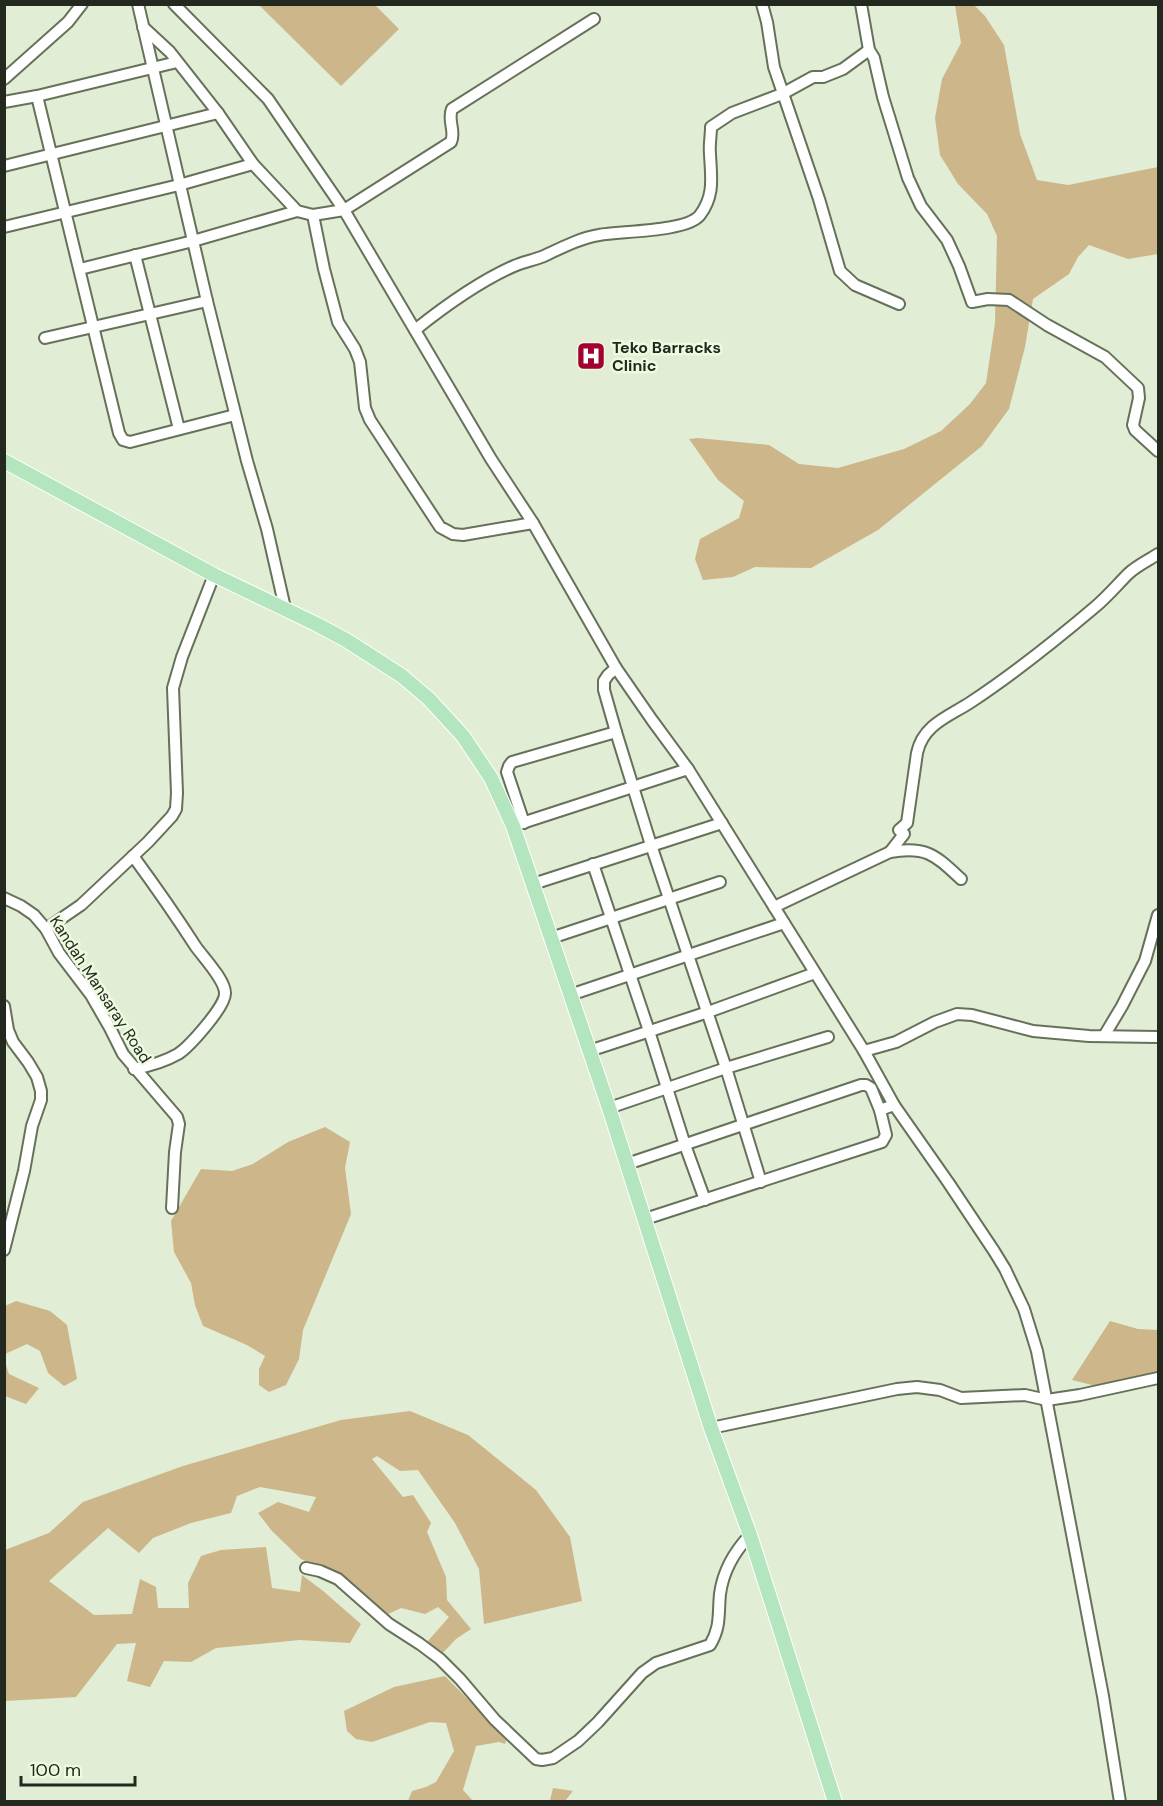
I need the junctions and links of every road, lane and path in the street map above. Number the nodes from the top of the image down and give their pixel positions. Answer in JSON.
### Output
{"nodes":[{"id":1,"x":82,"y":4,"type":"edge"},
{"id":2,"x":138,"y":4,"type":"edge"},
{"id":3,"x":174,"y":4,"type":"edge"},
{"id":4,"x":762,"y":4,"type":"edge"},
{"id":5,"x":861,"y":4,"type":"edge"},
{"id":6,"x":594,"y":19,"type":"dead end"},
{"id":7,"x":143,"y":27,"type":"junction"},
{"id":8,"x":869,"y":50,"type":"junction"},
{"id":9,"x":177,"y":62,"type":"junction"},
{"id":10,"x":152,"y":68,"type":"junction"},
{"id":11,"x":4,"y":79,"type":"edge"},
{"id":12,"x":782,"y":94,"type":"junction"},
{"id":13,"x":37,"y":96,"type":"junction"},
{"id":14,"x":4,"y":102,"type":"edge"},
{"id":15,"x":218,"y":113,"type":"junction"},
{"id":16,"x":165,"y":126,"type":"junction"},
{"id":17,"x":52,"y":155,"type":"junction"},
{"id":18,"x":253,"y":164,"type":"junction"},
{"id":19,"x":4,"y":166,"type":"edge"},
{"id":20,"x":179,"y":185,"type":"junction"},
{"id":21,"x":344,"y":210,"type":"junction"},
{"id":22,"x":297,"y":211,"type":"junction"},
{"id":23,"x":64,"y":212,"type":"junction"},
{"id":24,"x":313,"y":215,"type":"junction"},
{"id":25,"x":5,"y":223,"type":"edge"},
{"id":26,"x":193,"y":241,"type":"junction"},
{"id":27,"x":135,"y":255,"type":"junction"},
{"id":28,"x":80,"y":269,"type":"junction"},
{"id":29,"x":207,"y":301,"type":"junction"},
{"id":30,"x":899,"y":304,"type":"dead end"},
{"id":31,"x":150,"y":315,"type":"junction"},
{"id":32,"x":94,"y":328,"type":"junction"},
{"id":33,"x":414,"y":330,"type":"junction"},
{"id":34,"x":45,"y":338,"type":"dead end"},
{"id":35,"x":235,"y":415,"type":"junction"},
{"id":36,"x":179,"y":429,"type":"junction"},
{"id":37,"x":1158,"y":452,"type":"edge"},
{"id":38,"x":4,"y":461,"type":"edge"},
{"id":39,"x":533,"y":523,"type":"junction"},
{"id":40,"x":1158,"y":554,"type":"edge"},
{"id":41,"x":214,"y":574,"type":"junction"},
{"id":42,"x":285,"y":608,"type":"junction"},
{"id":43,"x":616,"y":668,"type":"junction"},
{"id":44,"x":616,"y":732,"type":"junction"},
{"id":45,"x":688,"y":769,"type":"junction"},
{"id":46,"x":633,"y":787,"type":"junction"},
{"id":47,"x":722,"y":823,"type":"junction"},
{"id":48,"x":519,"y":825,"type":"junction"},
{"id":49,"x":651,"y":845,"type":"junction"},
{"id":50,"x":890,"y":852,"type":"junction"},
{"id":51,"x":133,"y":856,"type":"junction"},
{"id":52,"x":593,"y":864,"type":"junction"},
{"id":53,"x":961,"y":879,"type":"dead end"},
{"id":54,"x":720,"y":882,"type":"dead end"},
{"id":55,"x":533,"y":884,"type":"junction"},
{"id":56,"x":4,"y":898,"type":"edge"},
{"id":57,"x":669,"y":899,"type":"junction"},
{"id":58,"x":774,"y":907,"type":"junction"},
{"id":59,"x":1158,"y":915,"type":"edge"},
{"id":60,"x":611,"y":918,"type":"junction"},
{"id":61,"x":784,"y":923,"type":"junction"},
{"id":62,"x":46,"y":929,"type":"junction"},
{"id":63,"x":551,"y":938,"type":"junction"},
{"id":64,"x":688,"y":956,"type":"junction"},
{"id":65,"x":815,"y":973,"type":"junction"},
{"id":66,"x":630,"y":975,"type":"junction"},
{"id":67,"x":570,"y":995,"type":"junction"},
{"id":68,"x":4,"y":1006,"type":"edge"},
{"id":69,"x":708,"y":1012,"type":"junction"},
{"id":70,"x":649,"y":1031,"type":"junction"},
{"id":71,"x":1104,"y":1036,"type":"junction"},
{"id":72,"x":828,"y":1037,"type":"dead end"},
{"id":73,"x":1158,"y":1037,"type":"edge"},
{"id":74,"x":590,"y":1051,"type":"junction"},
{"id":75,"x":864,"y":1051,"type":"junction"},
{"id":76,"x":726,"y":1068,"type":"junction"},
{"id":77,"x":135,"y":1069,"type":"junction"},
{"id":78,"x":668,"y":1089,"type":"junction"},
{"id":79,"x":894,"y":1104,"type":"junction"},
{"id":80,"x":609,"y":1108,"type":"junction"},
{"id":81,"x":880,"y":1110,"type":"junction"},
{"id":82,"x":744,"y":1125,"type":"junction"},
{"id":83,"x":685,"y":1145,"type":"junction"},
{"id":84,"x":627,"y":1164,"type":"junction"},
{"id":85,"x":761,"y":1182,"type":"junction"},
{"id":86,"x":705,"y":1200,"type":"junction"},
{"id":87,"x":172,"y":1208,"type":"dead end"},
{"id":88,"x":645,"y":1220,"type":"junction"},
{"id":89,"x":4,"y":1250,"type":"edge"},
{"id":90,"x":1158,"y":1378,"type":"edge"},
{"id":91,"x":1047,"y":1400,"type":"junction"},
{"id":92,"x":711,"y":1428,"type":"junction"},
{"id":93,"x":750,"y":1535,"type":"junction"},
{"id":94,"x":306,"y":1568,"type":"dead end"},
{"id":95,"x":835,"y":1802,"type":"edge"},
{"id":96,"x":1120,"y":1802,"type":"edge"}],
"edges":[{"from":1,"to":11,"type":"street"},
{"from":2,"to":7,"type":"street"},
{"from":3,"to":21,"type":"street"},
{"from":4,"to":12,"type":"street"},
{"from":5,"to":8,"type":"street"},
{"from":6,"to":21,"type":"street"},
{"from":7,"to":9,"type":"street"},
{"from":7,"to":10,"type":"street"},
{"from":8,"to":12,"type":"street"},
{"from":8,"to":37,"type":"street"},
{"from":9,"to":10,"type":"street"},
{"from":9,"to":15,"type":"street"},
{"from":10,"to":13,"type":"street"},
{"from":10,"to":16,"type":"street"},
{"from":12,"to":30,"type":"street"},
{"from":12,"to":33,"type":"street"},
{"from":13,"to":14,"type":"street"},
{"from":13,"to":17,"type":"street"},
{"from":15,"to":16,"type":"street"},
{"from":15,"to":18,"type":"street"},
{"from":16,"to":17,"type":"street"},
{"from":16,"to":20,"type":"street"},
{"from":17,"to":19,"type":"street"},
{"from":17,"to":23,"type":"street"},
{"from":18,"to":20,"type":"street"},
{"from":18,"to":22,"type":"street"},
{"from":20,"to":23,"type":"street"},
{"from":20,"to":26,"type":"street"},
{"from":21,"to":24,"type":"street"},
{"from":21,"to":33,"type":"street"},
{"from":22,"to":24,"type":"street"},
{"from":22,"to":26,"type":"street"},
{"from":23,"to":25,"type":"street"},
{"from":23,"to":28,"type":"street"},
{"from":24,"to":39,"type":"street"},
{"from":26,"to":27,"type":"street"},
{"from":26,"to":29,"type":"street"},
{"from":27,"to":28,"type":"street"},
{"from":27,"to":31,"type":"street"},
{"from":28,"to":32,"type":"street"},
{"from":29,"to":31,"type":"street"},
{"from":29,"to":35,"type":"street"},
{"from":31,"to":32,"type":"street"},
{"from":31,"to":36,"type":"street"},
{"from":32,"to":34,"type":"street"},
{"from":32,"to":36,"type":"street"},
{"from":33,"to":39,"type":"street"},
{"from":35,"to":36,"type":"street"},
{"from":35,"to":42,"type":"street"},
{"from":38,"to":41,"type":"main road"},
{"from":39,"to":43,"type":"street"},
{"from":40,"to":50,"type":"street"},
{"from":41,"to":42,"type":"main road"},
{"from":41,"to":51,"type":"street"},
{"from":42,"to":48,"type":"main road"},
{"from":43,"to":44,"type":"street"},
{"from":43,"to":45,"type":"street"},
{"from":44,"to":46,"type":"street"},
{"from":44,"to":48,"type":"street"},
{"from":45,"to":46,"type":"street"},
{"from":45,"to":47,"type":"street"},
{"from":46,"to":48,"type":"street"},
{"from":46,"to":49,"type":"street"},
{"from":47,"to":49,"type":"street"},
{"from":47,"to":58,"type":"street"},
{"from":48,"to":55,"type":"main road"},
{"from":49,"to":52,"type":"street"},
{"from":49,"to":57,"type":"street"},
{"from":50,"to":53,"type":"street"},
{"from":50,"to":58,"type":"street"},
{"from":51,"to":62,"type":"street"},
{"from":51,"to":77,"type":"street"},
{"from":52,"to":55,"type":"street"},
{"from":52,"to":60,"type":"street"},
{"from":54,"to":57,"type":"street"},
{"from":55,"to":63,"type":"main road"},
{"from":56,"to":62,"type":"street","name":"Kandah Mansaray Road"},
{"from":57,"to":60,"type":"street"},
{"from":57,"to":64,"type":"street"},
{"from":58,"to":61,"type":"street"},
{"from":59,"to":71,"type":"street"},
{"from":60,"to":63,"type":"street"},
{"from":60,"to":66,"type":"street"},
{"from":61,"to":64,"type":"street"},
{"from":61,"to":65,"type":"street"},
{"from":62,"to":77,"type":"street","name":"Kandah Mansaray Road"},
{"from":63,"to":67,"type":"main road"},
{"from":64,"to":66,"type":"street"},
{"from":64,"to":69,"type":"street"},
{"from":65,"to":69,"type":"street"},
{"from":65,"to":75,"type":"street"},
{"from":66,"to":67,"type":"street"},
{"from":66,"to":70,"type":"street"},
{"from":67,"to":74,"type":"main road"},
{"from":68,"to":89,"type":"street"},
{"from":69,"to":70,"type":"street"},
{"from":69,"to":76,"type":"street"},
{"from":70,"to":74,"type":"street"},
{"from":70,"to":78,"type":"street"},
{"from":71,"to":73,"type":"street"},
{"from":71,"to":75,"type":"street"},
{"from":72,"to":76,"type":"street"},
{"from":74,"to":80,"type":"main road"},
{"from":75,"to":79,"type":"street"},
{"from":76,"to":78,"type":"street"},
{"from":76,"to":82,"type":"street"},
{"from":77,"to":87,"type":"street","name":"Kandah Mansaray Road"},
{"from":78,"to":80,"type":"street"},
{"from":78,"to":83,"type":"street"},
{"from":79,"to":81,"type":"street"},
{"from":79,"to":91,"type":"street"},
{"from":80,"to":84,"type":"main road"},
{"from":81,"to":82,"type":"street"},
{"from":81,"to":85,"type":"street"},
{"from":82,"to":83,"type":"street"},
{"from":82,"to":85,"type":"street"},
{"from":83,"to":84,"type":"street"},
{"from":83,"to":86,"type":"street"},
{"from":84,"to":88,"type":"main road"},
{"from":85,"to":86,"type":"street"},
{"from":86,"to":88,"type":"street"},
{"from":88,"to":92,"type":"main road"},
{"from":90,"to":91,"type":"street"},
{"from":91,"to":92,"type":"street"},
{"from":91,"to":96,"type":"street"},
{"from":92,"to":93,"type":"main road"},
{"from":93,"to":94,"type":"street"},
{"from":93,"to":95,"type":"main road"}]}
